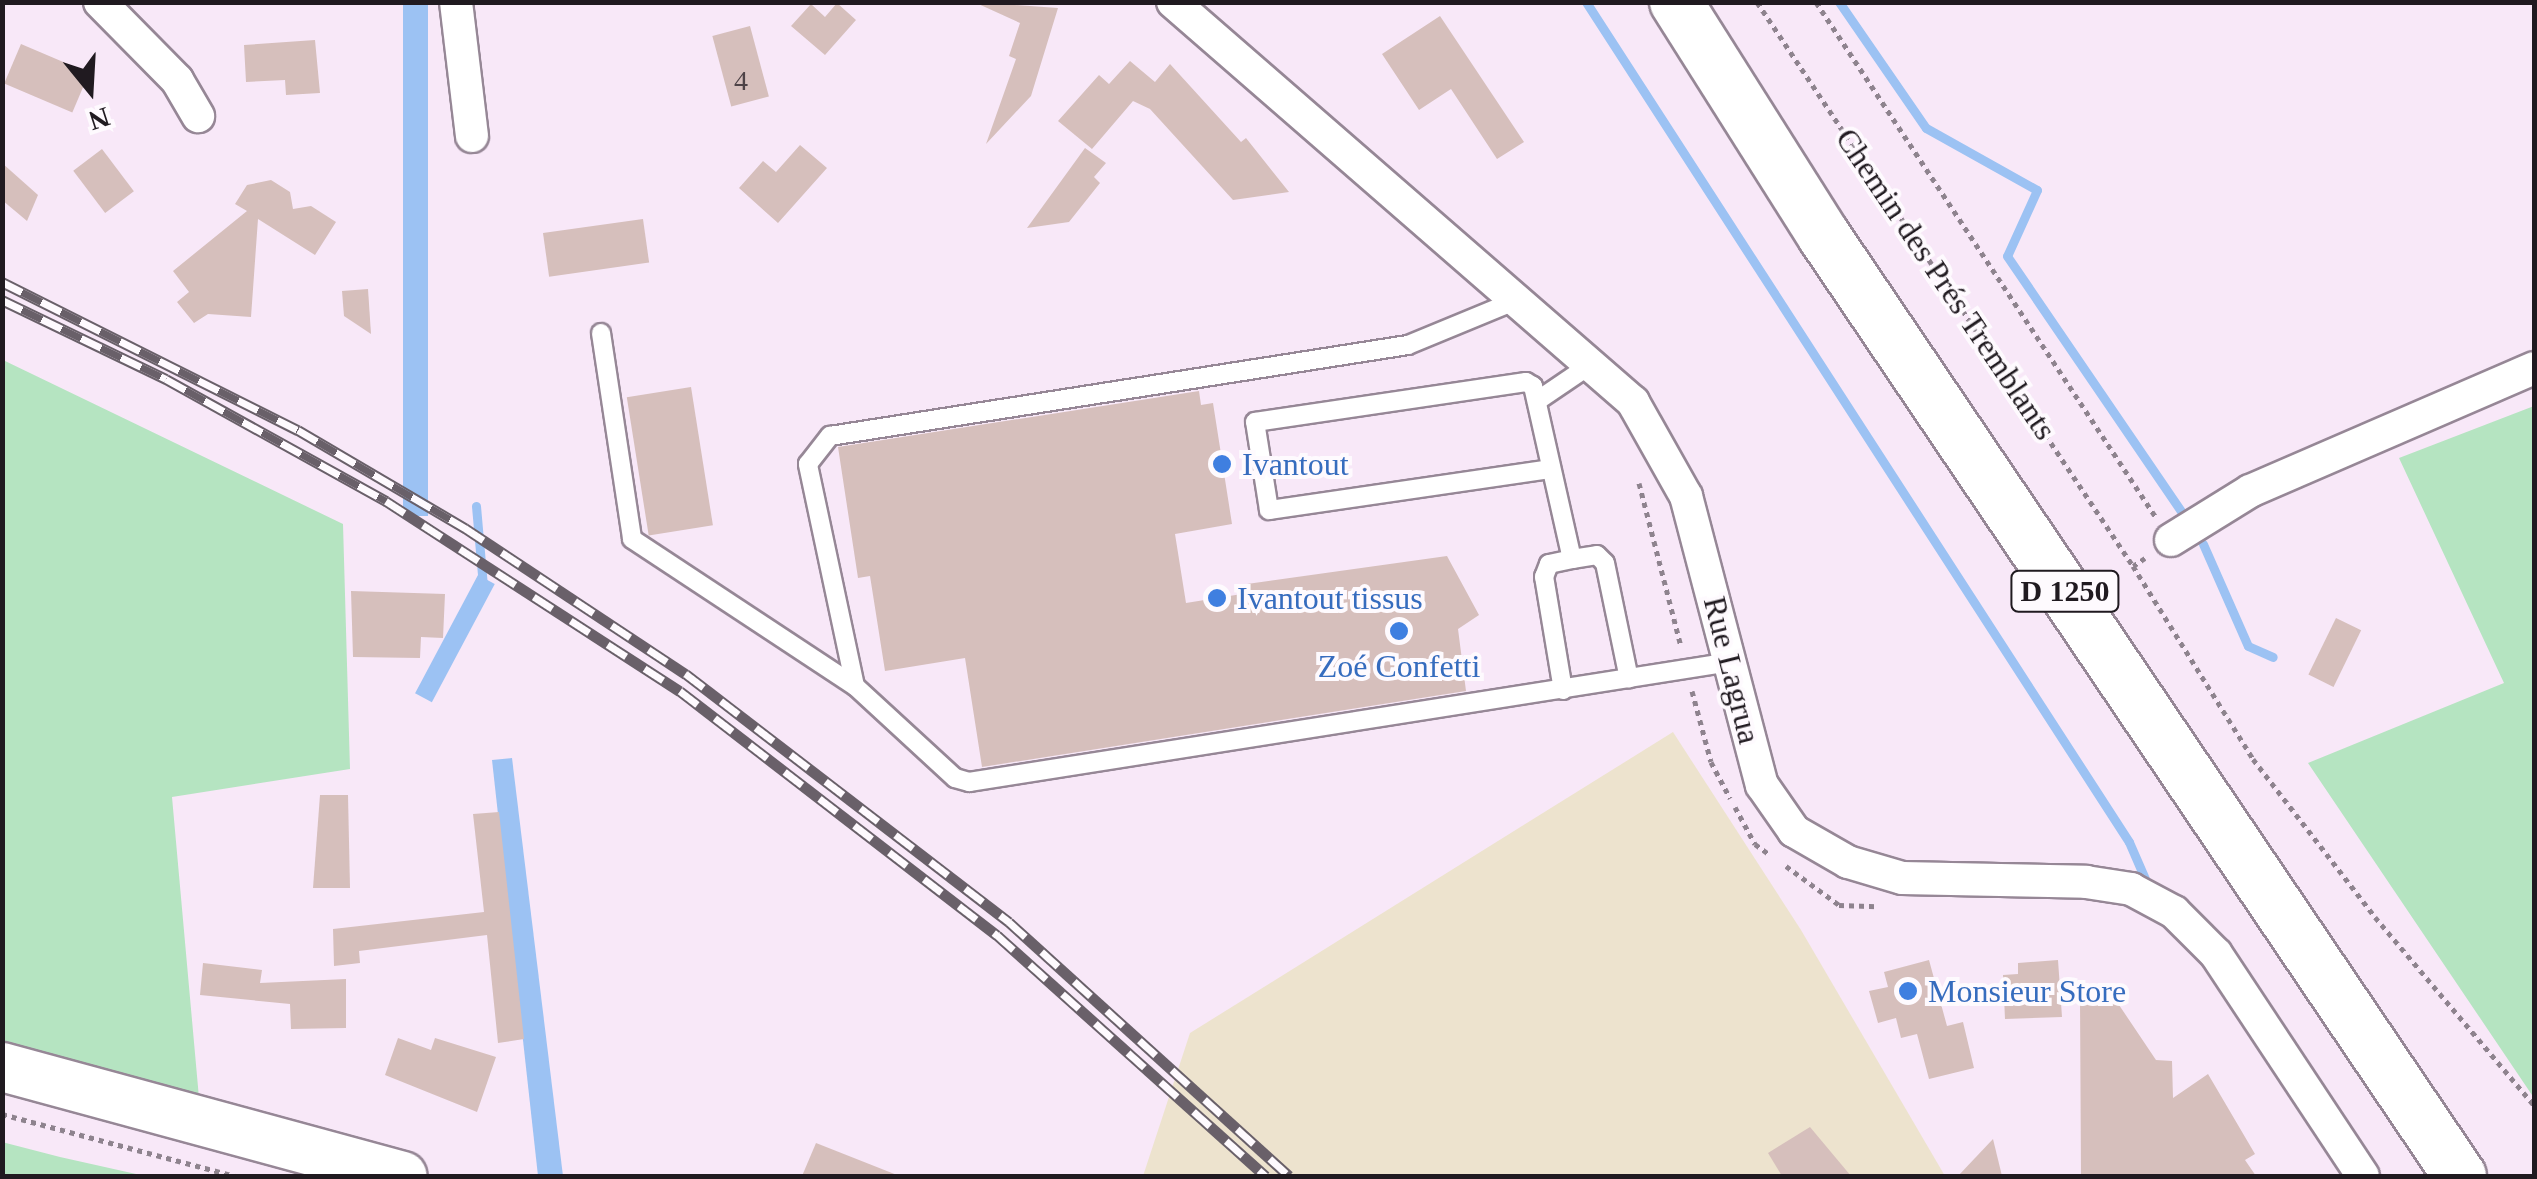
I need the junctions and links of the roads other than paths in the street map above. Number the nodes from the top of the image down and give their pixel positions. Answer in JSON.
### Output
{"nodes":[{"id":1,"x":100,"y":2,"type":"edge"},
{"id":2,"x":456,"y":2,"type":"edge"},
{"id":3,"x":1173,"y":2,"type":"edge"},
{"id":4,"x":1676,"y":2,"type":"edge"},
{"id":5,"x":198,"y":116,"type":"dead end"},
{"id":6,"x":472,"y":136,"type":"dead end"},
{"id":7,"x":1516,"y":300,"type":"junction"},
{"id":8,"x":601,"y":333,"type":"dead end"},
{"id":9,"x":1590,"y":364,"type":"junction"},
{"id":10,"x":2534,"y":368,"type":"edge"},
{"id":11,"x":1536,"y":402,"type":"junction"},
{"id":12,"x":1551,"y":469,"type":"junction"},
{"id":13,"x":2171,"y":540,"type":"road end"},
{"id":14,"x":1572,"y":559,"type":"junction"},
{"id":15,"x":1730,"y":662,"type":"junction"},
{"id":16,"x":1629,"y":679,"type":"junction"},
{"id":17,"x":855,"y":686,"type":"junction"},
{"id":18,"x":1563,"y":690,"type":"junction"},
{"id":19,"x":2,"y":1068,"type":"edge"},
{"id":20,"x":402,"y":1176,"type":"edge"},
{"id":21,"x":2362,"y":1176,"type":"edge"},
{"id":22,"x":2460,"y":1176,"type":"edge"}],
"edges":[{"from":1,"to":5,"type":"street"},
{"from":2,"to":6,"type":"street"},
{"from":3,"to":7,"type":"street","name":"Rue Lagrua"},
{"from":4,"to":22,"type":"main road","number":"D 1250"},
{"from":7,"to":9,"type":"street","name":"Rue Lagrua"},
{"from":7,"to":17,"type":"lane"},
{"from":8,"to":17,"type":"lane"},
{"from":9,"to":11,"type":"lane"},
{"from":9,"to":15,"type":"street","name":"Rue Lagrua"},
{"from":10,"to":13,"type":"street"},
{"from":11,"to":12,"type":"lane"},
{"from":11,"to":12,"type":"lane"},
{"from":12,"to":14,"type":"lane"},
{"from":14,"to":16,"type":"lane"},
{"from":14,"to":18,"type":"lane"},
{"from":15,"to":16,"type":"lane"},
{"from":15,"to":21,"type":"street","name":"Rue Lagrua"},
{"from":16,"to":18,"type":"lane"},
{"from":17,"to":18,"type":"lane"},
{"from":19,"to":20,"type":"main road"}]}
